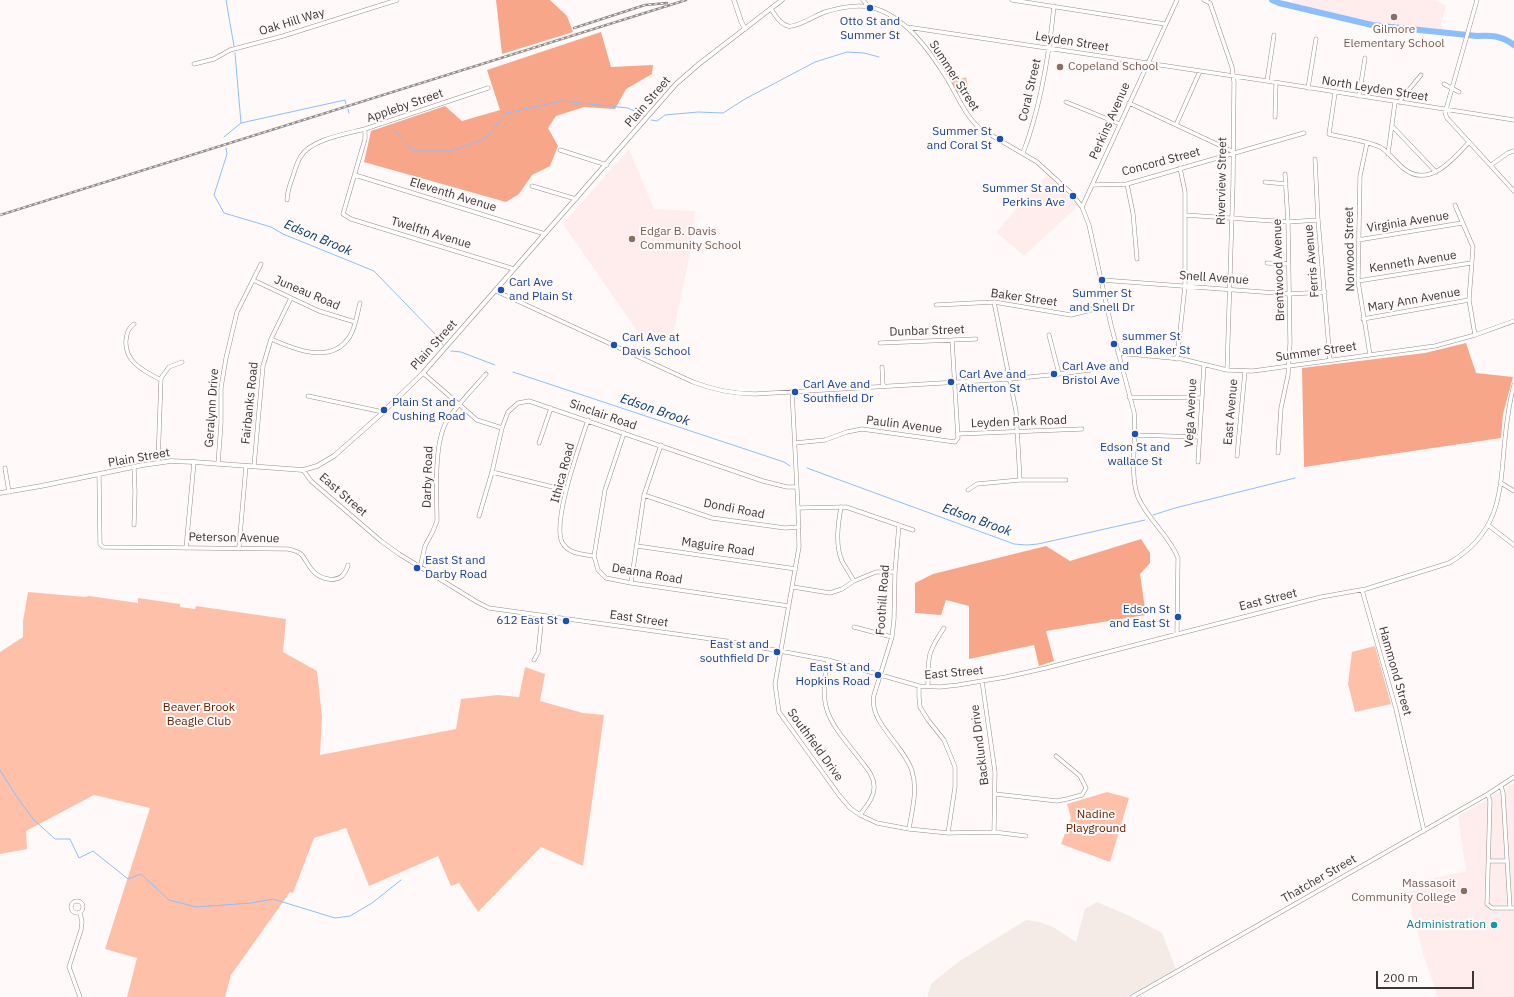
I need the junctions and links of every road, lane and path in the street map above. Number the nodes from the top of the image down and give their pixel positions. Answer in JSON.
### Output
{"nodes":[{"id":1,"x":397,"y":0,"type":"edge"},
{"id":2,"x":734,"y":0,"type":"edge"},
{"id":3,"x":782,"y":0,"type":"edge"},
{"id":4,"x":863,"y":0,"type":"edge"},
{"id":5,"x":1013,"y":0,"type":"edge"},
{"id":6,"x":1177,"y":0,"type":"edge"},
{"id":7,"x":1204,"y":0,"type":"edge"},
{"id":8,"x":1477,"y":0,"type":"edge"},
{"id":9,"x":1054,"y":6,"type":"junction"},
{"id":10,"x":869,"y":7,"type":"junction"},
{"id":11,"x":771,"y":9,"type":"junction"},
{"id":12,"x":1165,"y":24,"type":"junction"},
{"id":13,"x":907,"y":27,"type":"junction"},
{"id":14,"x":745,"y":29,"type":"junction"},
{"id":15,"x":1274,"y":36,"type":"dead end"},
{"id":16,"x":1316,"y":39,"type":"dead end"},
{"id":17,"x":1049,"y":49,"type":"junction"},
{"id":18,"x":1365,"y":58,"type":"dead end"},
{"id":19,"x":1147,"y":63,"type":"junction"},
{"id":20,"x":194,"y":64,"type":"dead end"},
{"id":21,"x":1200,"y":71,"type":"junction"},
{"id":22,"x":1421,"y":75,"type":"dead end"},
{"id":23,"x":1234,"y":76,"type":"junction"},
{"id":24,"x":1267,"y":81,"type":"junction"},
{"id":25,"x":1276,"y":82,"type":"junction"},
{"id":26,"x":1444,"y":84,"type":"dead end"},
{"id":27,"x":488,"y":88,"type":"dead end"},
{"id":28,"x":1308,"y":88,"type":"junction"},
{"id":29,"x":1452,"y":88,"type":"junction"},
{"id":30,"x":1459,"y":92,"type":"dead end"},
{"id":31,"x":1335,"y":93,"type":"junction"},
{"id":32,"x":1359,"y":96,"type":"junction"},
{"id":33,"x":1066,"y":102,"type":"dead end"},
{"id":34,"x":1397,"y":102,"type":"junction"},
{"id":35,"x":1129,"y":103,"type":"junction"},
{"id":36,"x":1445,"y":110,"type":"junction"},
{"id":37,"x":1275,"y":117,"type":"dead end"},
{"id":38,"x":1514,"y":120,"type":"edge"},
{"id":39,"x":1120,"y":124,"type":"junction"},
{"id":40,"x":1176,"y":125,"type":"junction"},
{"id":41,"x":1393,"y":127,"type":"junction"},
{"id":42,"x":365,"y":129,"type":"junction"},
{"id":43,"x":1304,"y":133,"type":"dead end"},
{"id":44,"x":1469,"y":142,"type":"junction"},
{"id":45,"x":1367,"y":143,"type":"junction"},
{"id":46,"x":560,"y":150,"type":"dead end"},
{"id":47,"x":1514,"y":151,"type":"edge"},
{"id":48,"x":1234,"y":152,"type":"junction"},
{"id":49,"x":1023,"y":153,"type":"junction"},
{"id":50,"x":1388,"y":154,"type":"junction"},
{"id":51,"x":1315,"y":159,"type":"dead end"},
{"id":52,"x":607,"y":165,"type":"junction"},
{"id":53,"x":1491,"y":165,"type":"junction"},
{"id":54,"x":1180,"y":168,"type":"junction"},
{"id":55,"x":1436,"y":172,"type":"junction"},
{"id":56,"x":1285,"y":174,"type":"dead end"},
{"id":57,"x":355,"y":175,"type":"junction"},
{"id":58,"x":1264,"y":182,"type":"dead end"},
{"id":59,"x":1127,"y":184,"type":"junction"},
{"id":60,"x":1286,"y":184,"type":"junction"},
{"id":61,"x":1092,"y":185,"type":"junction"},
{"id":62,"x":532,"y":186,"type":"dead end"},
{"id":63,"x":1514,"y":191,"type":"edge"},
{"id":64,"x":576,"y":199,"type":"junction"},
{"id":65,"x":287,"y":200,"type":"dead end"},
{"id":66,"x":1455,"y":205,"type":"dead end"},
{"id":67,"x":1082,"y":207,"type":"junction"},
{"id":68,"x":343,"y":214,"type":"joint"},
{"id":69,"x":1185,"y":215,"type":"junction"},
{"id":70,"x":1232,"y":217,"type":"junction"},
{"id":71,"x":1318,"y":220,"type":"junction"},
{"id":72,"x":1288,"y":222,"type":"junction"},
{"id":73,"x":1462,"y":224,"type":"junction"},
{"id":74,"x":546,"y":234,"type":"junction"},
{"id":75,"x":1358,"y":240,"type":"junction"},
{"id":76,"x":1137,"y":259,"type":"dead end"},
{"id":77,"x":1471,"y":262,"type":"junction"},
{"id":78,"x":1267,"y":263,"type":"dead end"},
{"id":79,"x":261,"y":264,"type":"dead end"},
{"id":80,"x":1289,"y":264,"type":"junction"},
{"id":81,"x":514,"y":269,"type":"junction"},
{"id":82,"x":253,"y":280,"type":"junction"},
{"id":83,"x":1102,"y":280,"type":"junction"},
{"id":84,"x":1358,"y":281,"type":"junction"},
{"id":85,"x":1185,"y":286,"type":"junction"},
{"id":86,"x":1229,"y":289,"type":"junction"},
{"id":87,"x":496,"y":291,"type":"junction"},
{"id":88,"x":1325,"y":292,"type":"junction"},
{"id":89,"x":1289,"y":294,"type":"junction"},
{"id":90,"x":291,"y":298,"type":"junction"},
{"id":91,"x":1469,"y":300,"type":"junction"},
{"id":92,"x":994,"y":302,"type":"junction"},
{"id":93,"x":360,"y":303,"type":"dead end"},
{"id":94,"x":936,"y":305,"type":"dead end"},
{"id":95,"x":1107,"y":306,"type":"junction"},
{"id":96,"x":1363,"y":319,"type":"junction"},
{"id":97,"x":1514,"y":321,"type":"edge"},
{"id":98,"x":355,"y":322,"type":"junction"},
{"id":99,"x":134,"y":324,"type":"dead end"},
{"id":100,"x":1049,"y":335,"type":"dead end"},
{"id":101,"x":1475,"y":335,"type":"junction"},
{"id":102,"x":271,"y":339,"type":"junction"},
{"id":103,"x":976,"y":339,"type":"dead end"},
{"id":104,"x":952,"y":340,"type":"junction"},
{"id":105,"x":880,"y":343,"type":"dead end"},
{"id":106,"x":1118,"y":353,"type":"junction"},
{"id":107,"x":1370,"y":355,"type":"junction"},
{"id":108,"x":1177,"y":359,"type":"junction"},
{"id":109,"x":1330,"y":360,"type":"junction"},
{"id":110,"x":182,"y":362,"type":"dead end"},
{"id":111,"x":1204,"y":365,"type":"junction"},
{"id":112,"x":1121,"y":366,"type":"junction"},
{"id":113,"x":1289,"y":366,"type":"junction"},
{"id":114,"x":882,"y":367,"type":"dead end"},
{"id":115,"x":1227,"y":370,"type":"junction"},
{"id":116,"x":1245,"y":371,"type":"junction"},
{"id":117,"x":423,"y":373,"type":"junction"},
{"id":118,"x":486,"y":374,"type":"dead end"},
{"id":119,"x":1059,"y":374,"type":"junction"},
{"id":120,"x":1010,"y":379,"type":"junction"},
{"id":121,"x":161,"y":380,"type":"junction"},
{"id":122,"x":955,"y":382,"type":"junction"},
{"id":123,"x":1514,"y":385,"type":"edge"},
{"id":124,"x":883,"y":386,"type":"junction"},
{"id":125,"x":792,"y":391,"type":"junction"},
{"id":126,"x":308,"y":396,"type":"dead end"},
{"id":127,"x":1129,"y":397,"type":"junction"},
{"id":128,"x":1201,"y":398,"type":"junction"},
{"id":129,"x":459,"y":405,"type":"junction"},
{"id":130,"x":551,"y":408,"type":"junction"},
{"id":131,"x":383,"y":412,"type":"junction"},
{"id":132,"x":588,"y":420,"type":"junction"},
{"id":133,"x":502,"y":428,"type":"junction"},
{"id":134,"x":1082,"y":429,"type":"dead end"},
{"id":135,"x":1018,"y":432,"type":"junction"},
{"id":136,"x":624,"y":433,"type":"junction"},
{"id":137,"x":957,"y":434,"type":"junction"},
{"id":138,"x":1135,"y":436,"type":"junction"},
{"id":139,"x":1199,"y":437,"type":"junction"},
{"id":140,"x":539,"y":443,"type":"dead end"},
{"id":141,"x":795,"y":443,"type":"junction"},
{"id":142,"x":661,"y":445,"type":"junction"},
{"id":143,"x":1278,"y":453,"type":"dead end"},
{"id":144,"x":1237,"y":456,"type":"dead end"},
{"id":145,"x":194,"y":462,"type":"junction"},
{"id":146,"x":1198,"y":462,"type":"dead end"},
{"id":147,"x":158,"y":463,"type":"junction"},
{"id":148,"x":218,"y":464,"type":"junction"},
{"id":149,"x":246,"y":466,"type":"junction"},
{"id":150,"x":254,"y":466,"type":"junction"},
{"id":151,"x":134,"y":467,"type":"junction"},
{"id":152,"x":5,"y":468,"type":"dead end"},
{"id":153,"x":303,"y":470,"type":"junction"},
{"id":154,"x":492,"y":472,"type":"junction"},
{"id":155,"x":99,"y":475,"type":"junction"},
{"id":156,"x":1020,"y":480,"type":"junction"},
{"id":157,"x":1066,"y":480,"type":"dead end"},
{"id":158,"x":1501,"y":483,"type":"junction"},
{"id":159,"x":797,"y":487,"type":"junction"},
{"id":160,"x":566,"y":490,"type":"junction"},
{"id":161,"x":968,"y":490,"type":"dead end"},
{"id":162,"x":1514,"y":491,"type":"edge"},
{"id":163,"x":9,"y":492,"type":"junction"},
{"id":164,"x":0,"y":493,"type":"edge"},
{"id":165,"x":644,"y":495,"type":"junction"},
{"id":166,"x":841,"y":507,"type":"junction"},
{"id":167,"x":798,"y":508,"type":"junction"},
{"id":168,"x":479,"y":516,"type":"dead end"},
{"id":169,"x":134,"y":525,"type":"dead end"},
{"id":170,"x":899,"y":525,"type":"junction"},
{"id":171,"x":1488,"y":525,"type":"junction"},
{"id":172,"x":799,"y":527,"type":"junction"},
{"id":173,"x":913,"y":530,"type":"dead end"},
{"id":174,"x":1514,"y":545,"type":"edge"},
{"id":175,"x":637,"y":546,"type":"junction"},
{"id":176,"x":239,"y":547,"type":"junction"},
{"id":177,"x":186,"y":548,"type":"junction"},
{"id":178,"x":594,"y":556,"type":"junction"},
{"id":179,"x":348,"y":565,"type":"dead end"},
{"id":180,"x":420,"y":568,"type":"junction"},
{"id":181,"x":796,"y":569,"type":"junction"},
{"id":182,"x":895,"y":572,"type":"junction"},
{"id":183,"x":854,"y":581,"type":"junction"},
{"id":184,"x":631,"y":583,"type":"junction"},
{"id":185,"x":793,"y":587,"type":"junction"},
{"id":186,"x":1362,"y":590,"type":"junction"},
{"id":187,"x":788,"y":606,"type":"junction"},
{"id":188,"x":542,"y":616,"type":"junction"},
{"id":189,"x":854,"y":627,"type":"dead end"},
{"id":190,"x":944,"y":628,"type":"dead end"},
{"id":191,"x":1177,"y":633,"type":"junction"},
{"id":192,"x":892,"y":637,"type":"junction"},
{"id":193,"x":780,"y":650,"type":"junction"},
{"id":194,"x":534,"y":660,"type":"dead end"},
{"id":195,"x":828,"y":660,"type":"junction"},
{"id":196,"x":880,"y":675,"type":"junction"},
{"id":197,"x":982,"y":681,"type":"junction"},
{"id":198,"x":919,"y":686,"type":"junction"},
{"id":199,"x":928,"y":686,"type":"junction"},
{"id":200,"x":1056,"y":756,"type":"dead end"},
{"id":201,"x":1514,"y":777,"type":"edge"},
{"id":202,"x":1501,"y":786,"type":"junction"},
{"id":203,"x":996,"y":794,"type":"junction"},
{"id":204,"x":1488,"y":794,"type":"junction"},
{"id":205,"x":860,"y":816,"type":"junction"},
{"id":206,"x":908,"y":829,"type":"junction"},
{"id":207,"x":1424,"y":831,"type":"junction"},
{"id":208,"x":994,"y":832,"type":"junction"},
{"id":209,"x":948,"y":833,"type":"junction"},
{"id":210,"x":1026,"y":836,"type":"dead end"},
{"id":211,"x":1488,"y":861,"type":"junction"},
{"id":212,"x":1507,"y":861,"type":"junction"},
{"id":213,"x":1512,"y":908,"type":"edge"},
{"id":214,"x":80,"y":913,"type":"dead end"},
{"id":215,"x":80,"y":997,"type":"edge"},
{"id":216,"x":1132,"y":997,"type":"edge"}],
"edges":[{"from":1,"to":20,"type":"street","name":"Oak Hill Way"},
{"from":2,"to":14,"type":"main road"},
{"from":3,"to":11,"type":"main road","name":"Plain Street"},
{"from":4,"to":10,"type":"street"},
{"from":5,"to":9,"type":"street"},
{"from":6,"to":12,"type":"street","name":"Perkins Avenue"},
{"from":7,"to":23,"type":"street","name":"Riverview Street"},
{"from":8,"to":29,"type":"street"},
{"from":9,"to":12,"type":"street"},
{"from":9,"to":17,"type":"street","name":"Coral Street"},
{"from":10,"to":11,"type":"street","name":"Summer Street"},
{"from":10,"to":13,"type":"street","name":"Summer Street"},
{"from":11,"to":14,"type":"main road","name":"Plain Street"},
{"from":12,"to":19,"type":"street","name":"Perkins Avenue"},
{"from":13,"to":17,"type":"street","name":"Leyden Street"},
{"from":13,"to":49,"type":"street","name":"Summer Street"},
{"from":14,"to":52,"type":"main road","name":"Plain Street"},
{"from":15,"to":24,"type":"street"},
{"from":16,"to":28,"type":"street"},
{"from":17,"to":19,"type":"street","name":"Leyden Street"},
{"from":17,"to":49,"type":"street","name":"Coral Street"},
{"from":18,"to":32,"type":"street"},
{"from":19,"to":21,"type":"street","name":"Leyden Street"},
{"from":19,"to":35,"type":"street","name":"Perkins Avenue"},
{"from":21,"to":23,"type":"street","name":"Leyden Street"},
{"from":21,"to":40,"type":"street"},
{"from":22,"to":34,"type":"street"},
{"from":23,"to":24,"type":"street","name":"North Leyden Street"},
{"from":23,"to":48,"type":"street","name":"Riverview Street"},
{"from":24,"to":25,"type":"street","name":"North Leyden Street"},
{"from":25,"to":28,"type":"street","name":"North Leyden Street"},
{"from":25,"to":37,"type":"street"},
{"from":26,"to":29,"type":"street"},
{"from":27,"to":42,"type":"street","name":"Appleby Street"},
{"from":28,"to":31,"type":"street","name":"North Leyden Street"},
{"from":29,"to":30,"type":"street"},
{"from":29,"to":36,"type":"street"},
{"from":31,"to":32,"type":"street","name":"North Leyden Street"},
{"from":31,"to":45,"type":"street"},
{"from":32,"to":34,"type":"street","name":"North Leyden Street"},
{"from":33,"to":39,"type":"street"},
{"from":34,"to":36,"type":"street","name":"North Leyden Street"},
{"from":34,"to":41,"type":"street"},
{"from":35,"to":39,"type":"street","name":"Perkins Avenue"},
{"from":35,"to":40,"type":"street"},
{"from":36,"to":38,"type":"street","name":"North Leyden Street"},
{"from":36,"to":44,"type":"street"},
{"from":39,"to":61,"type":"street","name":"Perkins Avenue"},
{"from":40,"to":48,"type":"street"},
{"from":41,"to":50,"type":"street"},
{"from":41,"to":55,"type":"street"},
{"from":42,"to":57,"type":"street","name":"Appleby Street"},
{"from":42,"to":65,"type":"street"},
{"from":43,"to":48,"type":"street","name":"Concord Street"},
{"from":44,"to":53,"type":"street"},
{"from":44,"to":55,"type":"street"},
{"from":45,"to":50,"type":"street"},
{"from":45,"to":75,"type":"street","name":"Norwood Street"},
{"from":46,"to":52,"type":"street"},
{"from":47,"to":53,"type":"street"},
{"from":48,"to":54,"type":"street","name":"Concord Street"},
{"from":48,"to":70,"type":"street","name":"Riverview Street"},
{"from":49,"to":67,"type":"street","name":"Summer Street"},
{"from":50,"to":55,"type":"street"},
{"from":51,"to":71,"type":"street","name":"Ferris Avenue"},
{"from":52,"to":64,"type":"main road","name":"Plain Street"},
{"from":53,"to":63,"type":"street"},
{"from":54,"to":59,"type":"street","name":"Concord Street"},
{"from":54,"to":69,"type":"street"},
{"from":56,"to":60,"type":"street","name":"Brentwood Avenue"},
{"from":57,"to":68,"type":"street","name":"Appleby Street"},
{"from":57,"to":74,"type":"street","name":"Eleventh Avenue"},
{"from":58,"to":60,"type":"street"},
{"from":59,"to":61,"type":"street","name":"Concord Street"},
{"from":59,"to":76,"type":"street"},
{"from":60,"to":72,"type":"street","name":"Brentwood Avenue"},
{"from":61,"to":67,"type":"street","name":"Perkins Avenue"},
{"from":62,"to":64,"type":"street"},
{"from":64,"to":74,"type":"main road","name":"Plain Street"},
{"from":66,"to":73,"type":"street"},
{"from":67,"to":83,"type":"street","name":"Summer Street"},
{"from":68,"to":81,"type":"street","name":"Twelfth Avenue"},
{"from":69,"to":70,"type":"street"},
{"from":69,"to":85,"type":"street"},
{"from":70,"to":72,"type":"street"},
{"from":70,"to":86,"type":"street","name":"Riverview Street"},
{"from":71,"to":72,"type":"street"},
{"from":71,"to":88,"type":"street","name":"Ferris Avenue"},
{"from":72,"to":80,"type":"street","name":"Brentwood Avenue"},
{"from":73,"to":75,"type":"street","name":"Virginia Avenue"},
{"from":73,"to":77,"type":"street"},
{"from":74,"to":81,"type":"main road","name":"Plain Street"},
{"from":75,"to":84,"type":"street","name":"Norwood Street"},
{"from":77,"to":84,"type":"street","name":"Kenneth Avenue"},
{"from":77,"to":91,"type":"street"},
{"from":78,"to":80,"type":"street"},
{"from":79,"to":82,"type":"street","name":"Geralynn Drive"},
{"from":80,"to":89,"type":"street","name":"Brentwood Avenue"},
{"from":81,"to":87,"type":"main road","name":"Plain Street"},
{"from":82,"to":90,"type":"street","name":"Juneau Road"},
{"from":82,"to":148,"type":"street","name":"Geralynn Drive"},
{"from":83,"to":85,"type":"street","name":"Snell Avenue"},
{"from":83,"to":95,"type":"street","name":"Summer Street"},
{"from":84,"to":96,"type":"street","name":"Norwood Street"},
{"from":85,"to":86,"type":"street","name":"Snell Avenue"},
{"from":85,"to":108,"type":"street"},
{"from":86,"to":89,"type":"street","name":"Snell Avenue"},
{"from":86,"to":115,"type":"street","name":"Riverview Street"},
{"from":87,"to":117,"type":"main road","name":"Plain Street"},
{"from":87,"to":125,"type":"street"},
{"from":88,"to":89,"type":"street","name":"Snell Avenue"},
{"from":88,"to":109,"type":"street","name":"Ferris Avenue"},
{"from":89,"to":113,"type":"street","name":"Brentwood Avenue"},
{"from":90,"to":98,"type":"street","name":"Juneau Road"},
{"from":90,"to":102,"type":"street","name":"Fairbanks Road"},
{"from":91,"to":96,"type":"street","name":"Mary Ann Avenue"},
{"from":91,"to":101,"type":"street"},
{"from":92,"to":94,"type":"street","name":"Baker Street"},
{"from":92,"to":95,"type":"street","name":"Baker Street"},
{"from":92,"to":120,"type":"street"},
{"from":93,"to":98,"type":"street"},
{"from":95,"to":106,"type":"street","name":"Summer Street"},
{"from":96,"to":107,"type":"street","name":"Norwood Street"},
{"from":97,"to":101,"type":"street","name":"Summer Street"},
{"from":98,"to":102,"type":"street"},
{"from":99,"to":121,"type":"street"},
{"from":100,"to":119,"type":"street"},
{"from":101,"to":107,"type":"street","name":"Summer Street"},
{"from":102,"to":150,"type":"street","name":"Fairbanks Road"},
{"from":103,"to":104,"type":"street","name":"Dunbar Street"},
{"from":104,"to":105,"type":"street","name":"Dunbar Street"},
{"from":104,"to":122,"type":"street"},
{"from":106,"to":108,"type":"street","name":"Summer Street"},
{"from":106,"to":112,"type":"street","name":"Summer Street"},
{"from":107,"to":109,"type":"street","name":"Summer Street"},
{"from":108,"to":111,"type":"street","name":"Summer Street"},
{"from":109,"to":113,"type":"street","name":"Summer Street"},
{"from":110,"to":121,"type":"street"},
{"from":111,"to":115,"type":"street","name":"Summer Street"},
{"from":111,"to":128,"type":"street","name":"Vega Avenue"},
{"from":112,"to":119,"type":"street"},
{"from":112,"to":127,"type":"street","name":"Summer Street"},
{"from":113,"to":116,"type":"street","name":"Summer Street"},
{"from":113,"to":143,"type":"street","name":"Brentwood Avenue"},
{"from":114,"to":124,"type":"street"},
{"from":115,"to":116,"type":"street","name":"Summer Street"},
{"from":116,"to":144,"type":"street","name":"East Avenue"},
{"from":117,"to":129,"type":"street"},
{"from":117,"to":131,"type":"main road","name":"Plain Street"},
{"from":118,"to":129,"type":"street","name":"Darby Road"},
{"from":119,"to":120,"type":"street"},
{"from":120,"to":122,"type":"street"},
{"from":120,"to":135,"type":"street"},
{"from":121,"to":147,"type":"street"},
{"from":122,"to":124,"type":"street"},
{"from":122,"to":137,"type":"street"},
{"from":123,"to":158,"type":"street","name":"East Street"},
{"from":124,"to":125,"type":"street"},
{"from":125,"to":141,"type":"street","name":"Southfield Drive"},
{"from":126,"to":131,"type":"street"},
{"from":127,"to":128,"type":"street"},
{"from":127,"to":138,"type":"street","name":"Summer Street"},
{"from":128,"to":139,"type":"street","name":"Vega Avenue"},
{"from":129,"to":133,"type":"street"},
{"from":129,"to":180,"type":"street","name":"Darby Road"},
{"from":130,"to":132,"type":"street","name":"Sinclair Road"},
{"from":130,"to":133,"type":"street","name":"Sinclair Road"},
{"from":130,"to":140,"type":"street"},
{"from":131,"to":153,"type":"main road","name":"Plain Street"},
{"from":132,"to":136,"type":"street","name":"Sinclair Road"},
{"from":132,"to":160,"type":"street","name":"Ithica Road"},
{"from":133,"to":154,"type":"street","name":"Sinclair Road"},
{"from":134,"to":135,"type":"street","name":"Leyden Park Road"},
{"from":135,"to":137,"type":"street","name":"Leyden Park Road"},
{"from":135,"to":156,"type":"street"},
{"from":136,"to":142,"type":"street","name":"Sinclair Road"},
{"from":136,"to":178,"type":"street"},
{"from":137,"to":141,"type":"street","name":"Paulin Avenue"},
{"from":138,"to":139,"type":"street"},
{"from":138,"to":191,"type":"street","name":"Summer Street"},
{"from":139,"to":146,"type":"street","name":"Vega Avenue"},
{"from":141,"to":159,"type":"street","name":"Southfield Drive"},
{"from":142,"to":159,"type":"street","name":"Sinclair Road"},
{"from":142,"to":165,"type":"street"},
{"from":145,"to":147,"type":"main road","name":"Plain Street"},
{"from":145,"to":148,"type":"main road","name":"Plain Street"},
{"from":145,"to":177,"type":"street"},
{"from":147,"to":151,"type":"main road","name":"Plain Street"},
{"from":148,"to":149,"type":"main road","name":"Plain Street"},
{"from":149,"to":150,"type":"main road","name":"Plain Street"},
{"from":149,"to":176,"type":"street"},
{"from":150,"to":153,"type":"main road","name":"Plain Street"},
{"from":151,"to":155,"type":"main road","name":"Plain Street"},
{"from":151,"to":169,"type":"street"},
{"from":152,"to":163,"type":"street"},
{"from":153,"to":180,"type":"street","name":"East Street"},
{"from":154,"to":160,"type":"street"},
{"from":154,"to":168,"type":"street","name":"Sinclair Road"},
{"from":155,"to":163,"type":"main road","name":"Plain Street"},
{"from":155,"to":177,"type":"street","name":"Peterson Avenue"},
{"from":156,"to":157,"type":"street"},
{"from":156,"to":161,"type":"street"},
{"from":158,"to":162,"type":"street"},
{"from":158,"to":171,"type":"street","name":"East Street"},
{"from":159,"to":167,"type":"street","name":"Southfield Drive"},
{"from":160,"to":178,"type":"street","name":"Ithica Road"},
{"from":163,"to":164,"type":"main road","name":"Plain Street"},
{"from":165,"to":172,"type":"street","name":"Dondi Road"},
{"from":165,"to":175,"type":"street"},
{"from":166,"to":167,"type":"street"},
{"from":166,"to":170,"type":"street"},
{"from":166,"to":183,"type":"street"},
{"from":167,"to":172,"type":"street","name":"Southfield Drive"},
{"from":170,"to":173,"type":"street"},
{"from":170,"to":182,"type":"street","name":"Foothill Road"},
{"from":171,"to":174,"type":"street"},
{"from":171,"to":186,"type":"street","name":"East Street"},
{"from":172,"to":181,"type":"street","name":"Southfield Drive"},
{"from":175,"to":181,"type":"street","name":"Maguire Road"},
{"from":175,"to":184,"type":"street"},
{"from":176,"to":177,"type":"street","name":"Peterson Avenue"},
{"from":176,"to":179,"type":"street","name":"Peterson Avenue"},
{"from":178,"to":184,"type":"street","name":"Deanna Road"},
{"from":180,"to":188,"type":"street","name":"East Street"},
{"from":181,"to":185,"type":"street","name":"Southfield Drive"},
{"from":182,"to":183,"type":"street"},
{"from":182,"to":192,"type":"street","name":"Foothill Road"},
{"from":183,"to":185,"type":"street"},
{"from":184,"to":187,"type":"street","name":"Deanna Road"},
{"from":185,"to":187,"type":"street","name":"Southfield Drive"},
{"from":186,"to":191,"type":"street","name":"East Street"},
{"from":186,"to":207,"type":"street","name":"Hammond Street"},
{"from":187,"to":193,"type":"street","name":"Southfield Drive"},
{"from":188,"to":193,"type":"street","name":"East Street"},
{"from":188,"to":194,"type":"street"},
{"from":189,"to":192,"type":"street"},
{"from":190,"to":199,"type":"street"},
{"from":191,"to":197,"type":"street","name":"East Street"},
{"from":192,"to":196,"type":"street","name":"Foothill Road"},
{"from":193,"to":195,"type":"street","name":"East Street"},
{"from":193,"to":205,"type":"street","name":"Southfield Drive"},
{"from":195,"to":196,"type":"street","name":"East Street"},
{"from":195,"to":205,"type":"street"},
{"from":196,"to":198,"type":"street","name":"East Street"},
{"from":196,"to":206,"type":"street","name":"Foothill Road"},
{"from":197,"to":199,"type":"street","name":"East Street"},
{"from":197,"to":203,"type":"street","name":"Backlund Drive"},
{"from":198,"to":199,"type":"street","name":"East Street"},
{"from":198,"to":209,"type":"street"},
{"from":200,"to":203,"type":"street"},
{"from":201,"to":202,"type":"street","name":"Thatcher Street"},
{"from":202,"to":204,"type":"street","name":"Thatcher Street"},
{"from":202,"to":212,"type":"street"},
{"from":203,"to":208,"type":"street","name":"Backlund Drive"},
{"from":204,"to":207,"type":"street","name":"Thatcher Street"},
{"from":204,"to":211,"type":"street"},
{"from":205,"to":206,"type":"street","name":"Southfield Drive"},
{"from":206,"to":209,"type":"street","name":"Southfield Drive"},
{"from":207,"to":216,"type":"street","name":"Thatcher Street"},
{"from":208,"to":209,"type":"street","name":"Southfield Drive"},
{"from":208,"to":210,"type":"street","name":"Southfield Drive"},
{"from":211,"to":212,"type":"street"},
{"from":211,"to":213,"type":"street"},
{"from":212,"to":213,"type":"street"},
{"from":214,"to":215,"type":"street"}]}
